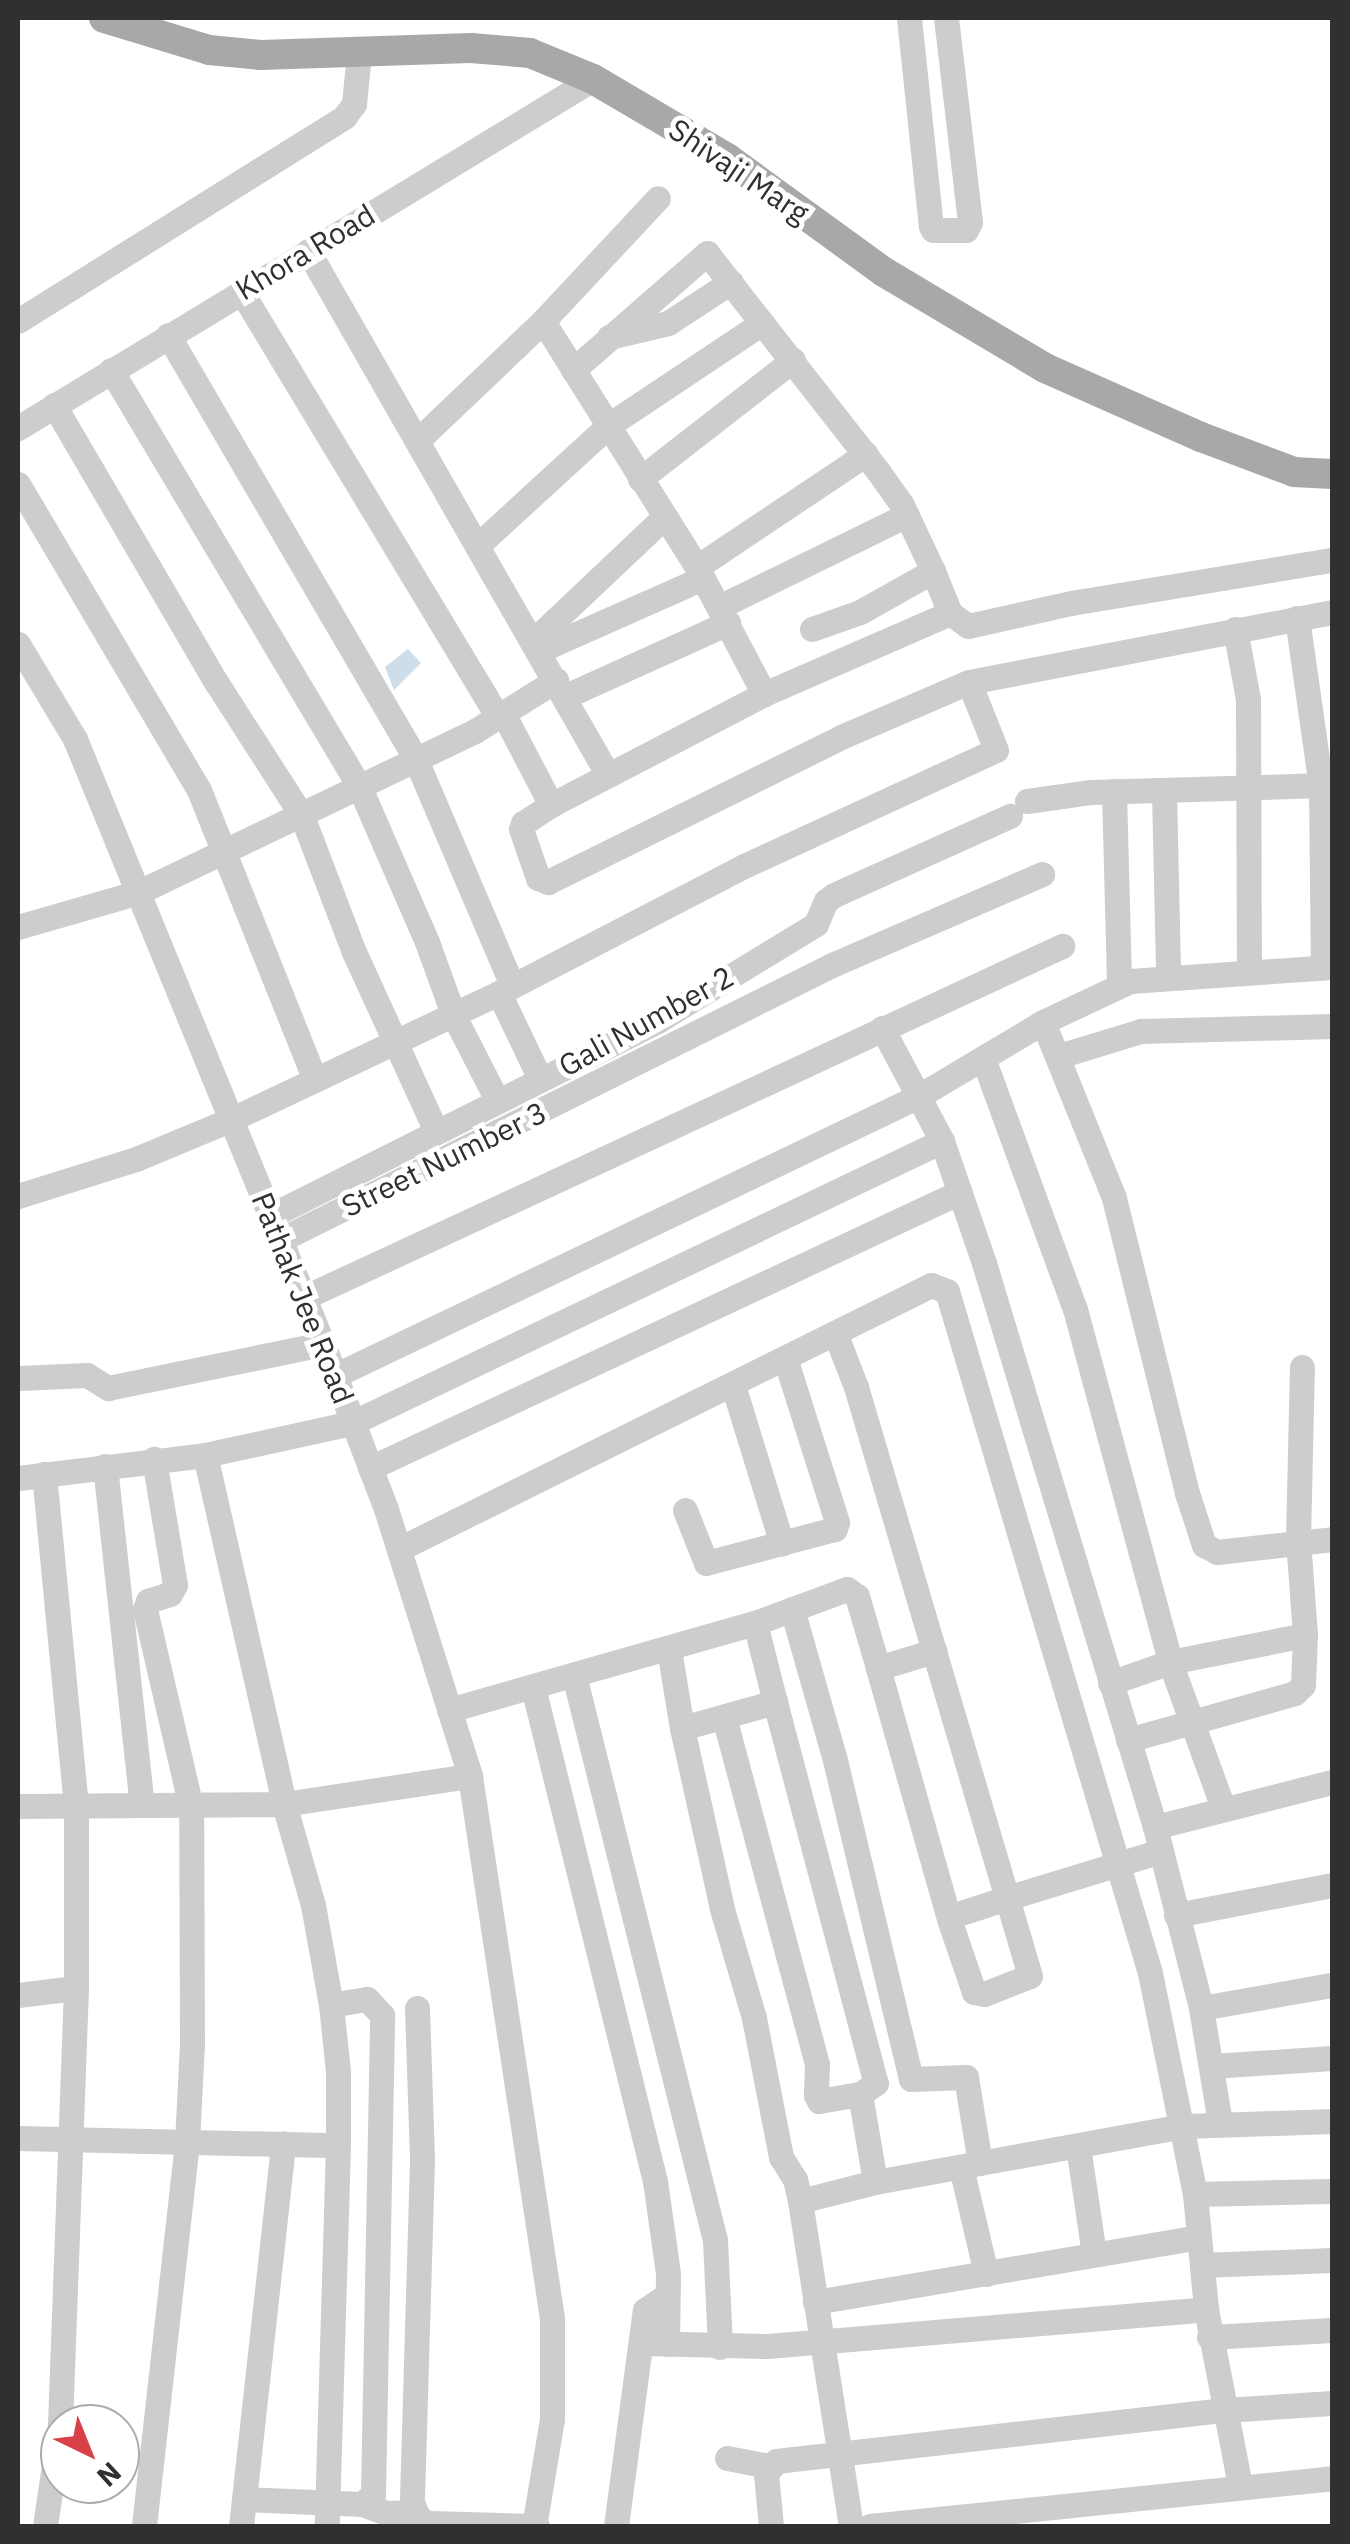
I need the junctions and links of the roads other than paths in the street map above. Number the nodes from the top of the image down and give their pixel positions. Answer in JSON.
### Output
{"nodes":[{"id":1,"x":104,"y":18,"type":"edge"},
{"id":2,"x":910,"y":18,"type":"edge"},
{"id":3,"x":946,"y":18,"type":"edge"},
{"id":4,"x":359,"y":53,"type":"junction"},
{"id":5,"x":593,"y":79,"type":"junction"},
{"id":6,"x":658,"y":198,"type":"dead end"},
{"id":7,"x":308,"y":250,"type":"junction"},
{"id":8,"x":731,"y":282,"type":"junction"},
{"id":9,"x":241,"y":291,"type":"junction"},
{"id":10,"x":18,"y":321,"type":"edge"},
{"id":11,"x":543,"y":321,"type":"junction"},
{"id":12,"x":762,"y":323,"type":"junction"},
{"id":13,"x":168,"y":336,"type":"junction"},
{"id":14,"x":609,"y":337,"type":"junction"},
{"id":15,"x":794,"y":360,"type":"junction"},
{"id":16,"x":111,"y":370,"type":"junction"},
{"id":17,"x":573,"y":370,"type":"junction"},
{"id":18,"x":54,"y":405,"type":"junction"},
{"id":19,"x":609,"y":424,"type":"junction"},
{"id":20,"x":18,"y":428,"type":"edge"},
{"id":21,"x":417,"y":441,"type":"junction"},
{"id":22,"x":866,"y":454,"type":"junction"},
{"id":23,"x":1332,"y":474,"type":"edge"},
{"id":24,"x":640,"y":479,"type":"junction"},
{"id":25,"x":18,"y":484,"type":"edge"},
{"id":26,"x":907,"y":515,"type":"junction"},
{"id":27,"x":664,"y":518,"type":"junction"},
{"id":28,"x":476,"y":546,"type":"junction"},
{"id":29,"x":1332,"y":560,"type":"edge"},
{"id":30,"x":700,"y":572,"type":"junction"},
{"id":31,"x":934,"y":572,"type":"junction"},
{"id":32,"x":1332,"y":612,"type":"edge"},
{"id":33,"x":950,"y":613,"type":"junction"},
{"id":34,"x":724,"y":615,"type":"junction"},
{"id":35,"x":1297,"y":618,"type":"junction"},
{"id":36,"x":812,"y":629,"type":"dead end"},
{"id":37,"x":1236,"y":629,"type":"junction"},
{"id":38,"x":18,"y":644,"type":"edge"},
{"id":39,"x":535,"y":646,"type":"junction"},
{"id":40,"x":970,"y":682,"type":"junction"},
{"id":41,"x":561,"y":688,"type":"junction"},
{"id":42,"x":764,"y":694,"type":"junction"},
{"id":43,"x":500,"y":715,"type":"junction"},
{"id":44,"x":416,"y":760,"type":"junction"},
{"id":45,"x":608,"y":775,"type":"junction"},
{"id":46,"x":1327,"y":785,"type":"edge"},
{"id":47,"x":360,"y":788,"type":"junction"},
{"id":48,"x":1250,"y":789,"type":"junction"},
{"id":49,"x":1114,"y":791,"type":"junction"},
{"id":50,"x":1164,"y":792,"type":"junction"},
{"id":51,"x":551,"y":805,"type":"junction"},
{"id":52,"x":302,"y":816,"type":"junction"},
{"id":53,"x":225,"y":852,"type":"junction"},
{"id":54,"x":1042,"y":874,"type":"dead end"},
{"id":55,"x":139,"y":892,"type":"junction"},
{"id":56,"x":18,"y":927,"type":"edge"},
{"id":57,"x":1062,"y":946,"type":"dead end"},
{"id":58,"x":1328,"y":966,"type":"edge"},
{"id":59,"x":1249,"y":971,"type":"junction"},
{"id":60,"x":1168,"y":975,"type":"junction"},
{"id":61,"x":1119,"y":986,"type":"junction"},
{"id":62,"x":505,"y":989,"type":"junction"},
{"id":63,"x":453,"y":1014,"type":"junction"},
{"id":64,"x":1043,"y":1022,"type":"junction"},
{"id":65,"x":1332,"y":1026,"type":"edge"},
{"id":66,"x":882,"y":1028,"type":"junction"},
{"id":67,"x":393,"y":1042,"type":"junction"},
{"id":68,"x":1059,"y":1056,"type":"junction"},
{"id":69,"x":983,"y":1058,"type":"junction"},
{"id":70,"x":540,"y":1078,"type":"junction"},
{"id":71,"x":315,"y":1080,"type":"junction"},
{"id":72,"x":919,"y":1096,"type":"junction"},
{"id":73,"x":497,"y":1100,"type":"junction"},
{"id":74,"x":232,"y":1120,"type":"junction"},
{"id":75,"x":436,"y":1131,"type":"junction"},
{"id":76,"x":942,"y":1141,"type":"junction"},
{"id":77,"x":960,"y":1192,"type":"junction"},
{"id":78,"x":18,"y":1196,"type":"edge"},
{"id":79,"x":275,"y":1228,"type":"junction"},
{"id":80,"x":303,"y":1298,"type":"junction"},
{"id":81,"x":835,"y":1333,"type":"junction"},
{"id":82,"x":323,"y":1344,"type":"junction"},
{"id":83,"x":785,"y":1358,"type":"junction"},
{"id":84,"x":1302,"y":1367,"type":"dead end"},
{"id":85,"x":334,"y":1376,"type":"junction"},
{"id":86,"x":18,"y":1378,"type":"edge"},
{"id":87,"x":732,"y":1385,"type":"junction"},
{"id":88,"x":352,"y":1423,"type":"junction"},
{"id":89,"x":205,"y":1455,"type":"junction"},
{"id":90,"x":154,"y":1459,"type":"junction"},
{"id":91,"x":105,"y":1466,"type":"junction"},
{"id":92,"x":370,"y":1468,"type":"junction"},
{"id":93,"x":44,"y":1474,"type":"junction"},
{"id":94,"x":18,"y":1478,"type":"edge"},
{"id":95,"x":685,"y":1510,"type":"dead end"},
{"id":96,"x":1332,"y":1539,"type":"edge"},
{"id":97,"x":1298,"y":1540,"type":"junction"},
{"id":98,"x":782,"y":1544,"type":"junction"},
{"id":99,"x":399,"y":1549,"type":"junction"},
{"id":100,"x":792,"y":1609,"type":"junction"},
{"id":101,"x":755,"y":1623,"type":"junction"},
{"id":102,"x":1305,"y":1635,"type":"junction"},
{"id":103,"x":670,"y":1649,"type":"junction"},
{"id":104,"x":934,"y":1651,"type":"junction"},
{"id":105,"x":1170,"y":1662,"type":"junction"},
{"id":106,"x":878,"y":1668,"type":"junction"},
{"id":107,"x":574,"y":1676,"type":"junction"},
{"id":108,"x":1110,"y":1683,"type":"junction"},
{"id":109,"x":533,"y":1687,"type":"junction"},
{"id":110,"x":775,"y":1702,"type":"junction"},
{"id":111,"x":449,"y":1710,"type":"junction"},
{"id":112,"x":724,"y":1717,"type":"junction"},
{"id":113,"x":1193,"y":1722,"type":"junction"},
{"id":114,"x":682,"y":1728,"type":"junction"},
{"id":115,"x":1128,"y":1740,"type":"junction"},
{"id":116,"x":470,"y":1776,"type":"junction"},
{"id":117,"x":1332,"y":1782,"type":"edge"},
{"id":118,"x":284,"y":1804,"type":"junction"},
{"id":119,"x":76,"y":1805,"type":"junction"},
{"id":120,"x":142,"y":1805,"type":"junction"},
{"id":121,"x":18,"y":1806,"type":"edge"},
{"id":122,"x":191,"y":1807,"type":"junction"},
{"id":123,"x":1223,"y":1808,"type":"junction"},
{"id":124,"x":1158,"y":1839,"type":"junction"},
{"id":125,"x":1117,"y":1866,"type":"junction"},
{"id":126,"x":1332,"y":1885,"type":"edge"},
{"id":127,"x":1008,"y":1898,"type":"junction"},
{"id":128,"x":1176,"y":1914,"type":"junction"},
{"id":129,"x":949,"y":1917,"type":"junction"},
{"id":130,"x":1332,"y":1985,"type":"edge"},
{"id":131,"x":76,"y":1988,"type":"junction"},
{"id":132,"x":18,"y":1995,"type":"edge"},
{"id":133,"x":331,"y":2004,"type":"junction"},
{"id":134,"x":417,"y":2008,"type":"dead end"},
{"id":135,"x":1202,"y":2008,"type":"junction"},
{"id":136,"x":1332,"y":2058,"type":"edge"},
{"id":137,"x":1212,"y":2066,"type":"junction"},
{"id":138,"x":860,"y":2094,"type":"junction"},
{"id":139,"x":818,"y":2101,"type":"junction"},
{"id":140,"x":773,"y":2108,"type":"junction"},
{"id":141,"x":1332,"y":2121,"type":"edge"},
{"id":142,"x":1220,"y":2123,"type":"junction"},
{"id":143,"x":1184,"y":2126,"type":"junction"},
{"id":144,"x":18,"y":2138,"type":"edge"},
{"id":145,"x":72,"y":2139,"type":"junction"},
{"id":146,"x":187,"y":2142,"type":"junction"},
{"id":147,"x":282,"y":2144,"type":"junction"},
{"id":148,"x":338,"y":2145,"type":"junction"},
{"id":149,"x":1078,"y":2146,"type":"junction"},
{"id":150,"x":971,"y":2165,"type":"junction"},
{"id":151,"x":875,"y":2182,"type":"junction"},
{"id":152,"x":1332,"y":2191,"type":"edge"},
{"id":153,"x":1196,"y":2194,"type":"junction"},
{"id":154,"x":800,"y":2202,"type":"junction"},
{"id":155,"x":1199,"y":2236,"type":"junction"},
{"id":156,"x":1094,"y":2254,"type":"junction"},
{"id":157,"x":1332,"y":2260,"type":"edge"},
{"id":158,"x":1202,"y":2265,"type":"junction"},
{"id":159,"x":986,"y":2274,"type":"junction"},
{"id":160,"x":816,"y":2302,"type":"junction"},
{"id":161,"x":1206,"y":2308,"type":"junction"},
{"id":162,"x":1332,"y":2330,"type":"edge"},
{"id":163,"x":1209,"y":2337,"type":"junction"},
{"id":164,"x":821,"y":2339,"type":"junction"},
{"id":165,"x":655,"y":2343,"type":"junction"},
{"id":166,"x":720,"y":2347,"type":"junction"},
{"id":167,"x":1332,"y":2403,"type":"edge"},
{"id":168,"x":61,"y":2404,"type":"edge"},
{"id":169,"x":1224,"y":2410,"type":"junction"},
{"id":170,"x":843,"y":2453,"type":"junction"},
{"id":171,"x":727,"y":2458,"type":"dead end"},
{"id":172,"x":768,"y":2466,"type":"junction"},
{"id":173,"x":1332,"y":2478,"type":"edge"},
{"id":174,"x":1240,"y":2486,"type":"junction"},
{"id":175,"x":244,"y":2499,"type":"junction"},
{"id":176,"x":362,"y":2504,"type":"junction"},
{"id":177,"x":414,"y":2512,"type":"junction"},
{"id":178,"x":328,"y":2516,"type":"edge"},
{"id":179,"x":144,"y":2526,"type":"edge"},
{"id":180,"x":241,"y":2526,"type":"edge"},
{"id":181,"x":536,"y":2526,"type":"edge"},
{"id":182,"x":616,"y":2526,"type":"edge"},
{"id":183,"x":771,"y":2526,"type":"edge"},
{"id":184,"x":851,"y":2526,"type":"edge"},
{"id":185,"x":870,"y":2526,"type":"edge"}],
"edges":[{"from":1,"to":4,"type":"main road","name":"Shivaji Marg"},
{"from":2,"to":3,"type":"street"},
{"from":4,"to":5,"type":"main road","name":"Shivaji Marg"},
{"from":4,"to":10,"type":"street"},
{"from":5,"to":7,"type":"street","name":"Khora Road"},
{"from":5,"to":23,"type":"main road","name":"Shivaji Marg"},
{"from":6,"to":11,"type":"street"},
{"from":7,"to":9,"type":"street","name":"Khora Road"},
{"from":7,"to":21,"type":"street"},
{"from":8,"to":12,"type":"street"},
{"from":8,"to":14,"type":"street"},
{"from":8,"to":14,"type":"street"},
{"from":9,"to":13,"type":"street","name":"Khora Road"},
{"from":9,"to":43,"type":"street"},
{"from":11,"to":17,"type":"street"},
{"from":11,"to":21,"type":"street"},
{"from":12,"to":15,"type":"street"},
{"from":12,"to":19,"type":"street"},
{"from":13,"to":16,"type":"street","name":"Khora Road"},
{"from":13,"to":44,"type":"street"},
{"from":14,"to":17,"type":"street"},
{"from":15,"to":22,"type":"street"},
{"from":15,"to":24,"type":"street"},
{"from":16,"to":18,"type":"street","name":"Khora Road"},
{"from":16,"to":47,"type":"street"},
{"from":17,"to":19,"type":"street"},
{"from":18,"to":20,"type":"street","name":"Khora Road"},
{"from":18,"to":52,"type":"street"},
{"from":19,"to":24,"type":"street"},
{"from":19,"to":28,"type":"street"},
{"from":21,"to":28,"type":"street"},
{"from":22,"to":26,"type":"street"},
{"from":22,"to":30,"type":"street"},
{"from":24,"to":27,"type":"street"},
{"from":25,"to":53,"type":"street"},
{"from":26,"to":31,"type":"street"},
{"from":26,"to":34,"type":"street"},
{"from":27,"to":30,"type":"street"},
{"from":27,"to":39,"type":"street"},
{"from":28,"to":39,"type":"street"},
{"from":29,"to":33,"type":"street"},
{"from":30,"to":34,"type":"street"},
{"from":30,"to":39,"type":"street"},
{"from":31,"to":33,"type":"street"},
{"from":31,"to":36,"type":"street"},
{"from":32,"to":35,"type":"street"},
{"from":33,"to":42,"type":"street"},
{"from":34,"to":41,"type":"street"},
{"from":34,"to":42,"type":"street"},
{"from":35,"to":37,"type":"street"},
{"from":35,"to":46,"type":"street"},
{"from":37,"to":40,"type":"street"},
{"from":37,"to":48,"type":"street"},
{"from":38,"to":55,"type":"street","name":"Pathak Jee Road"},
{"from":39,"to":41,"type":"street"},
{"from":40,"to":51,"type":"street"},
{"from":40,"to":62,"type":"street"},
{"from":41,"to":43,"type":"street"},
{"from":41,"to":45,"type":"street"},
{"from":42,"to":45,"type":"street"},
{"from":43,"to":44,"type":"street"},
{"from":43,"to":51,"type":"street"},
{"from":44,"to":47,"type":"street"},
{"from":44,"to":62,"type":"street"},
{"from":45,"to":51,"type":"street"},
{"from":46,"to":48,"type":"street","name":"Gali Number 2"},
{"from":46,"to":58,"type":"street"},
{"from":47,"to":52,"type":"street"},
{"from":47,"to":63,"type":"street"},
{"from":48,"to":50,"type":"street","name":"Gali Number 2"},
{"from":48,"to":59,"type":"street"},
{"from":49,"to":50,"type":"street","name":"Gali Number 2"},
{"from":49,"to":61,"type":"street"},
{"from":49,"to":70,"type":"street","name":"Gali Number 2"},
{"from":50,"to":60,"type":"street"},
{"from":52,"to":53,"type":"street"},
{"from":52,"to":67,"type":"street"},
{"from":53,"to":55,"type":"street"},
{"from":53,"to":71,"type":"street"},
{"from":54,"to":79,"type":"street","name":"Street Number 3"},
{"from":55,"to":56,"type":"street"},
{"from":55,"to":74,"type":"street","name":"Pathak Jee Road"},
{"from":57,"to":66,"type":"street"},
{"from":58,"to":59,"type":"street"},
{"from":59,"to":60,"type":"street"},
{"from":60,"to":61,"type":"street"},
{"from":61,"to":64,"type":"street"},
{"from":62,"to":63,"type":"street"},
{"from":62,"to":70,"type":"street"},
{"from":63,"to":67,"type":"street"},
{"from":63,"to":73,"type":"street"},
{"from":64,"to":68,"type":"street"},
{"from":64,"to":69,"type":"street"},
{"from":65,"to":68,"type":"street"},
{"from":66,"to":72,"type":"street"},
{"from":66,"to":80,"type":"street"},
{"from":67,"to":71,"type":"street"},
{"from":67,"to":75,"type":"street"},
{"from":68,"to":97,"type":"street"},
{"from":69,"to":72,"type":"street"},
{"from":69,"to":105,"type":"street"},
{"from":70,"to":73,"type":"street","name":"Gali Number 2"},
{"from":71,"to":74,"type":"street"},
{"from":72,"to":76,"type":"street"},
{"from":72,"to":85,"type":"street"},
{"from":73,"to":75,"type":"street","name":"Gali Number 2"},
{"from":74,"to":78,"type":"street"},
{"from":74,"to":79,"type":"street","name":"Pathak Jee Road"},
{"from":75,"to":79,"type":"street","name":"Gali Number 2"},
{"from":76,"to":77,"type":"street"},
{"from":76,"to":88,"type":"street"},
{"from":77,"to":92,"type":"street"},
{"from":77,"to":108,"type":"street"},
{"from":79,"to":80,"type":"street","name":"Pathak Jee Road"},
{"from":80,"to":82,"type":"street","name":"Pathak Jee Road"},
{"from":81,"to":83,"type":"street"},
{"from":81,"to":104,"type":"street"},
{"from":81,"to":125,"type":"street"},
{"from":82,"to":85,"type":"street","name":"Pathak Jee Road"},
{"from":82,"to":86,"type":"street"},
{"from":83,"to":87,"type":"street"},
{"from":83,"to":98,"type":"street"},
{"from":84,"to":97,"type":"street"},
{"from":85,"to":88,"type":"street","name":"Pathak Jee Road"},
{"from":87,"to":98,"type":"street"},
{"from":87,"to":99,"type":"street"},
{"from":88,"to":89,"type":"street"},
{"from":88,"to":92,"type":"street","name":"Pathak Jee Road"},
{"from":89,"to":90,"type":"street"},
{"from":89,"to":118,"type":"street"},
{"from":90,"to":91,"type":"street"},
{"from":90,"to":122,"type":"street"},
{"from":91,"to":93,"type":"street"},
{"from":91,"to":120,"type":"street"},
{"from":92,"to":99,"type":"street","name":"Pathak Jee Road"},
{"from":93,"to":94,"type":"street"},
{"from":93,"to":119,"type":"street"},
{"from":95,"to":98,"type":"street"},
{"from":96,"to":97,"type":"street"},
{"from":97,"to":102,"type":"street"},
{"from":99,"to":111,"type":"street","name":"Pathak Jee Road"},
{"from":100,"to":101,"type":"street"},
{"from":100,"to":106,"type":"street"},
{"from":100,"to":150,"type":"street"},
{"from":101,"to":103,"type":"street"},
{"from":101,"to":110,"type":"street"},
{"from":102,"to":105,"type":"street"},
{"from":102,"to":113,"type":"street"},
{"from":103,"to":107,"type":"street"},
{"from":103,"to":114,"type":"street"},
{"from":104,"to":106,"type":"street"},
{"from":104,"to":127,"type":"street"},
{"from":105,"to":108,"type":"street"},
{"from":105,"to":113,"type":"street"},
{"from":106,"to":129,"type":"street"},
{"from":107,"to":109,"type":"street"},
{"from":107,"to":166,"type":"street"},
{"from":108,"to":115,"type":"street"},
{"from":109,"to":111,"type":"street"},
{"from":109,"to":165,"type":"street"},
{"from":110,"to":112,"type":"street"},
{"from":110,"to":138,"type":"street"},
{"from":111,"to":116,"type":"street","name":"Pathak Jee Road"},
{"from":112,"to":114,"type":"street"},
{"from":112,"to":139,"type":"street"},
{"from":113,"to":115,"type":"street"},
{"from":113,"to":123,"type":"street"},
{"from":114,"to":140,"type":"street"},
{"from":115,"to":124,"type":"street"},
{"from":116,"to":118,"type":"street"},
{"from":116,"to":181,"type":"street","name":"Pathak Jee Road"},
{"from":117,"to":123,"type":"street"},
{"from":118,"to":122,"type":"street"},
{"from":118,"to":133,"type":"street"},
{"from":119,"to":120,"type":"street"},
{"from":119,"to":121,"type":"street"},
{"from":119,"to":131,"type":"street"},
{"from":120,"to":122,"type":"street"},
{"from":122,"to":146,"type":"street"},
{"from":123,"to":124,"type":"street"},
{"from":124,"to":125,"type":"street"},
{"from":124,"to":128,"type":"street"},
{"from":125,"to":127,"type":"street"},
{"from":125,"to":143,"type":"street"},
{"from":126,"to":128,"type":"street"},
{"from":127,"to":129,"type":"street"},
{"from":127,"to":129,"type":"street"},
{"from":128,"to":135,"type":"street"},
{"from":130,"to":135,"type":"street"},
{"from":131,"to":132,"type":"street"},
{"from":131,"to":145,"type":"street"},
{"from":133,"to":148,"type":"street"},
{"from":133,"to":176,"type":"street"},
{"from":134,"to":177,"type":"street"},
{"from":135,"to":137,"type":"street"},
{"from":136,"to":137,"type":"street"},
{"from":137,"to":142,"type":"street"},
{"from":138,"to":139,"type":"street"},
{"from":138,"to":151,"type":"street"},
{"from":139,"to":140,"type":"street"},
{"from":140,"to":154,"type":"street"},
{"from":141,"to":142,"type":"street"},
{"from":142,"to":143,"type":"street"},
{"from":143,"to":149,"type":"street"},
{"from":143,"to":153,"type":"street"},
{"from":144,"to":145,"type":"street"},
{"from":145,"to":146,"type":"street"},
{"from":145,"to":168,"type":"street"},
{"from":146,"to":147,"type":"street"},
{"from":146,"to":179,"type":"street"},
{"from":147,"to":148,"type":"street"},
{"from":147,"to":175,"type":"street"},
{"from":148,"to":178,"type":"street"},
{"from":149,"to":150,"type":"street"},
{"from":149,"to":156,"type":"street"},
{"from":150,"to":151,"type":"street"},
{"from":150,"to":159,"type":"street"},
{"from":151,"to":154,"type":"street"},
{"from":152,"to":153,"type":"street"},
{"from":153,"to":155,"type":"street"},
{"from":154,"to":160,"type":"street"},
{"from":155,"to":156,"type":"street"},
{"from":155,"to":158,"type":"street"},
{"from":156,"to":159,"type":"street"},
{"from":157,"to":158,"type":"street"},
{"from":158,"to":161,"type":"street"},
{"from":159,"to":160,"type":"street"},
{"from":160,"to":164,"type":"street"},
{"from":161,"to":163,"type":"street"},
{"from":161,"to":164,"type":"street"},
{"from":162,"to":163,"type":"street"},
{"from":163,"to":169,"type":"street"},
{"from":164,"to":166,"type":"street"},
{"from":164,"to":170,"type":"street"},
{"from":165,"to":166,"type":"street"},
{"from":165,"to":182,"type":"street"},
{"from":167,"to":169,"type":"street"},
{"from":169,"to":170,"type":"street"},
{"from":169,"to":174,"type":"street"},
{"from":170,"to":172,"type":"street"},
{"from":170,"to":184,"type":"street"},
{"from":171,"to":172,"type":"street"},
{"from":172,"to":183,"type":"street"},
{"from":173,"to":174,"type":"street"},
{"from":174,"to":185,"type":"street"},
{"from":175,"to":178,"type":"street"},
{"from":175,"to":180,"type":"street"},
{"from":176,"to":177,"type":"street"},
{"from":176,"to":178,"type":"street"},
{"from":177,"to":181,"type":"street"}]}
